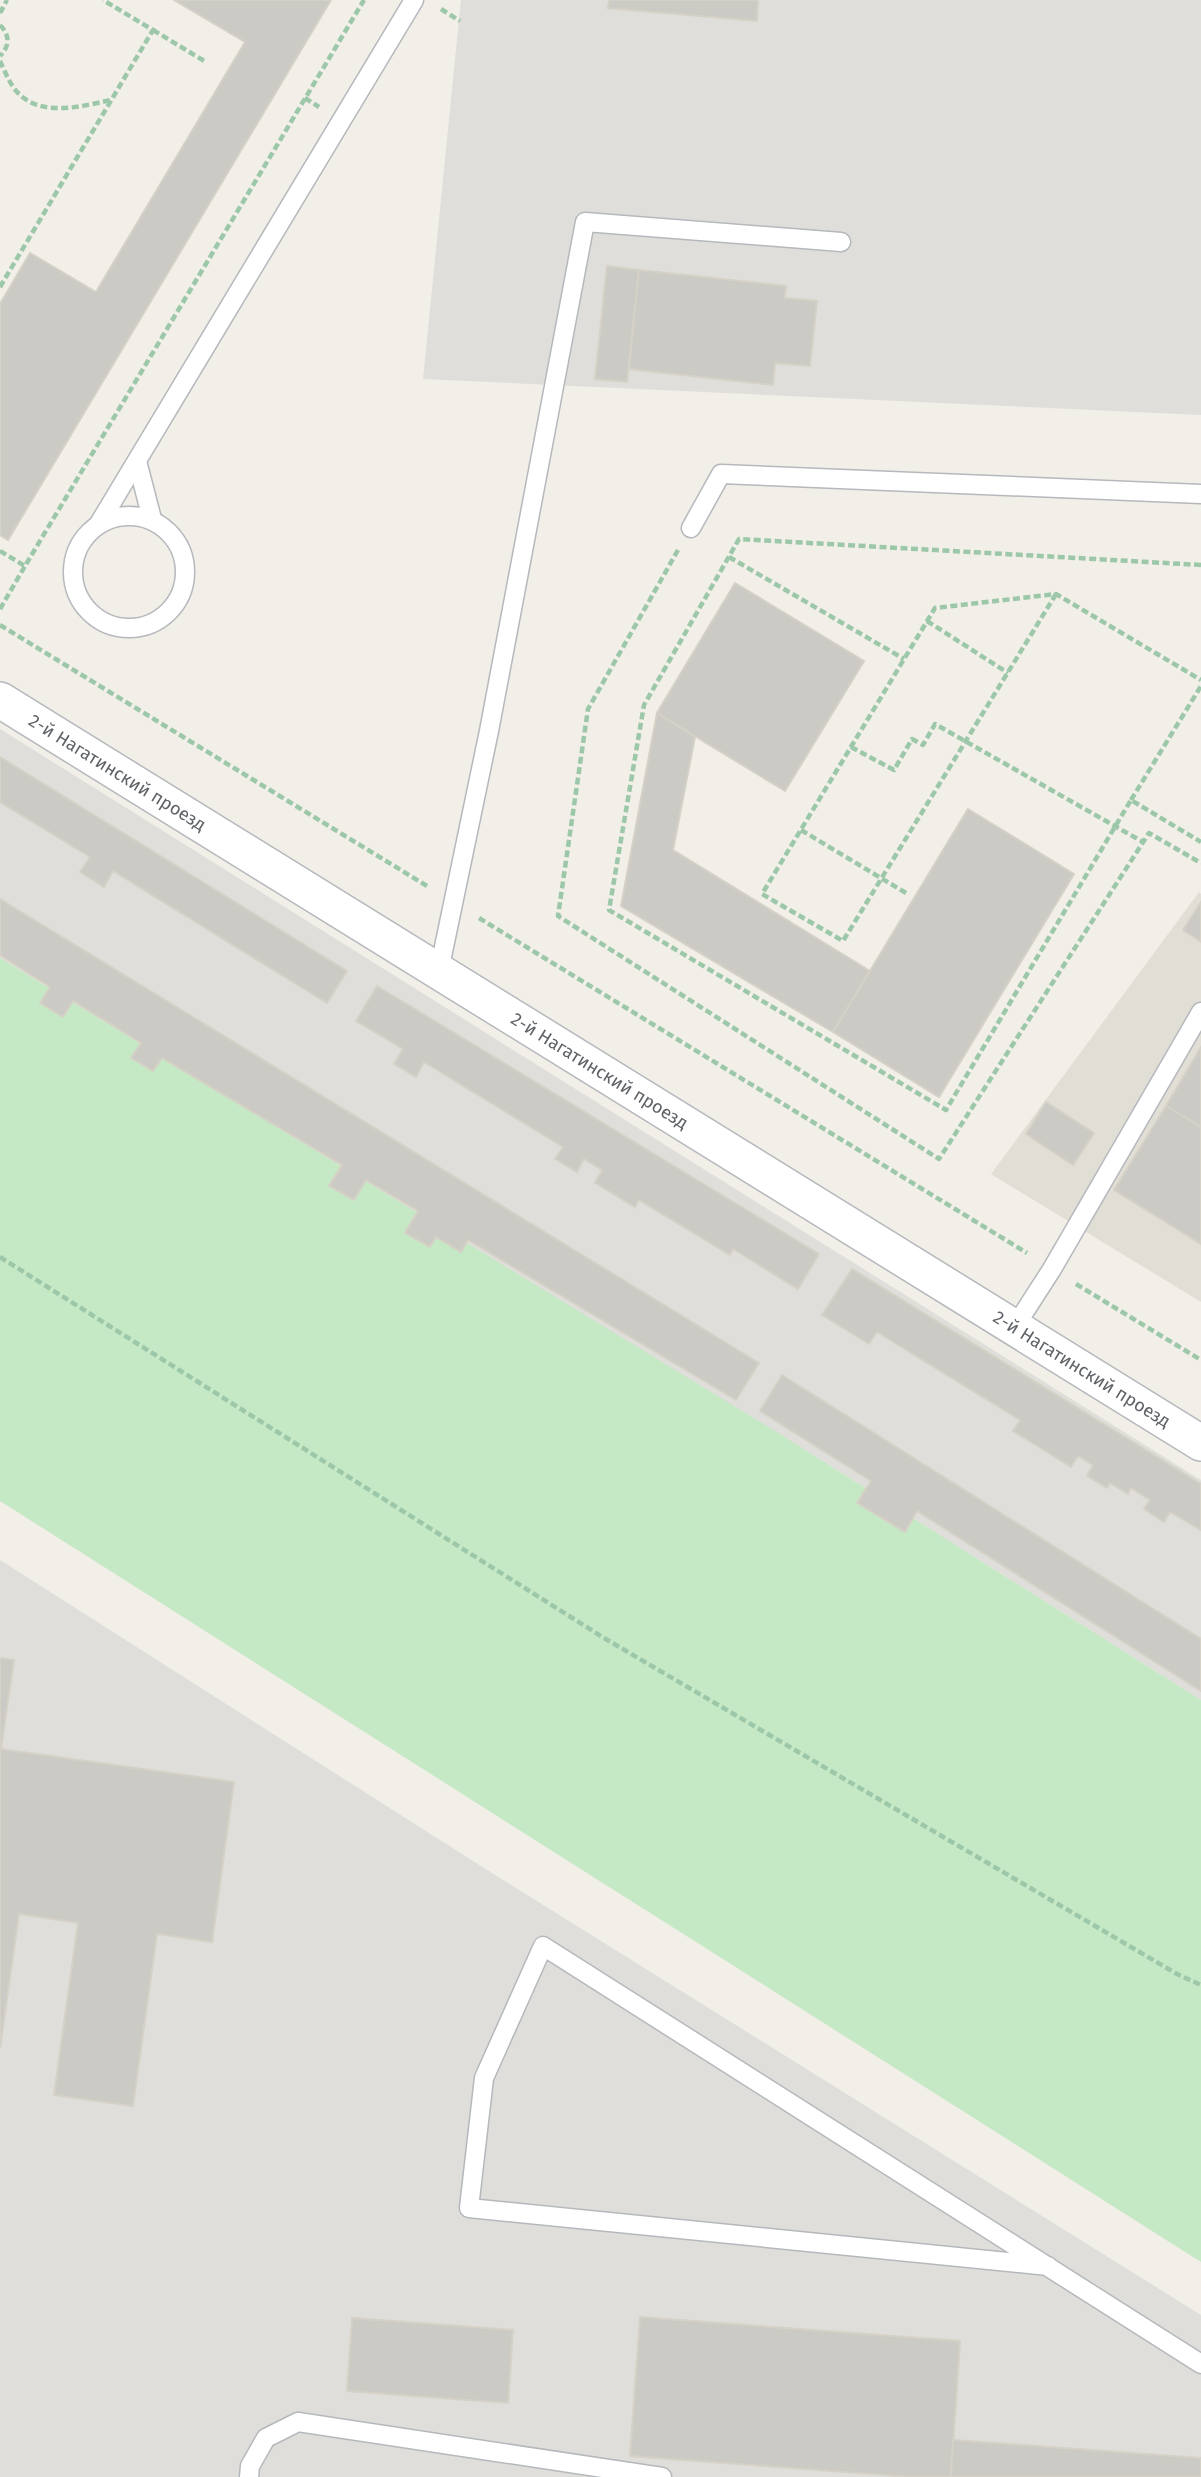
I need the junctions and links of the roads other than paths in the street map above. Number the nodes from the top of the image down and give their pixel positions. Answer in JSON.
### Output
{"nodes":[{"id":1,"x":414,"y":0,"type":"edge"},
{"id":2,"x":841,"y":242,"type":"dead end"},
{"id":3,"x":137,"y":461,"type":"junction"},
{"id":4,"x":1201,"y":494,"type":"edge"},
{"id":5,"x":152,"y":519,"type":"junction"},
{"id":6,"x":100,"y":522,"type":"junction"},
{"id":7,"x":691,"y":528,"type":"road end"},
{"id":8,"x":0,"y":700,"type":"edge"},
{"id":9,"x":439,"y":971,"type":"junction"},
{"id":10,"x":1201,"y":1012,"type":"edge"},
{"id":11,"x":1014,"y":1328,"type":"junction"},
{"id":12,"x":1201,"y":1443,"type":"edge"},
{"id":13,"x":1048,"y":2266,"type":"junction"},
{"id":14,"x":1201,"y":2364,"type":"edge"},
{"id":15,"x":249,"y":2477,"type":"edge"},
{"id":16,"x":662,"y":2477,"type":"edge"}],
"edges":[{"from":1,"to":3,"type":"lane"},
{"from":2,"to":9,"type":"lane"},
{"from":3,"to":5,"type":"lane"},
{"from":3,"to":6,"type":"lane"},
{"from":4,"to":7,"type":"lane"},
{"from":5,"to":6,"type":"lane"},
{"from":5,"to":6,"type":"lane"},
{"from":8,"to":9,"type":"street","name":"2-й Нагатинский проезд"},
{"from":9,"to":11,"type":"street","name":"2-й Нагатинский проезд"},
{"from":10,"to":11,"type":"lane"},
{"from":11,"to":12,"type":"street","name":"2-й Нагатинский проезд"},
{"from":13,"to":13,"type":"lane"},
{"from":13,"to":14,"type":"lane"},
{"from":15,"to":16,"type":"lane"}]}
